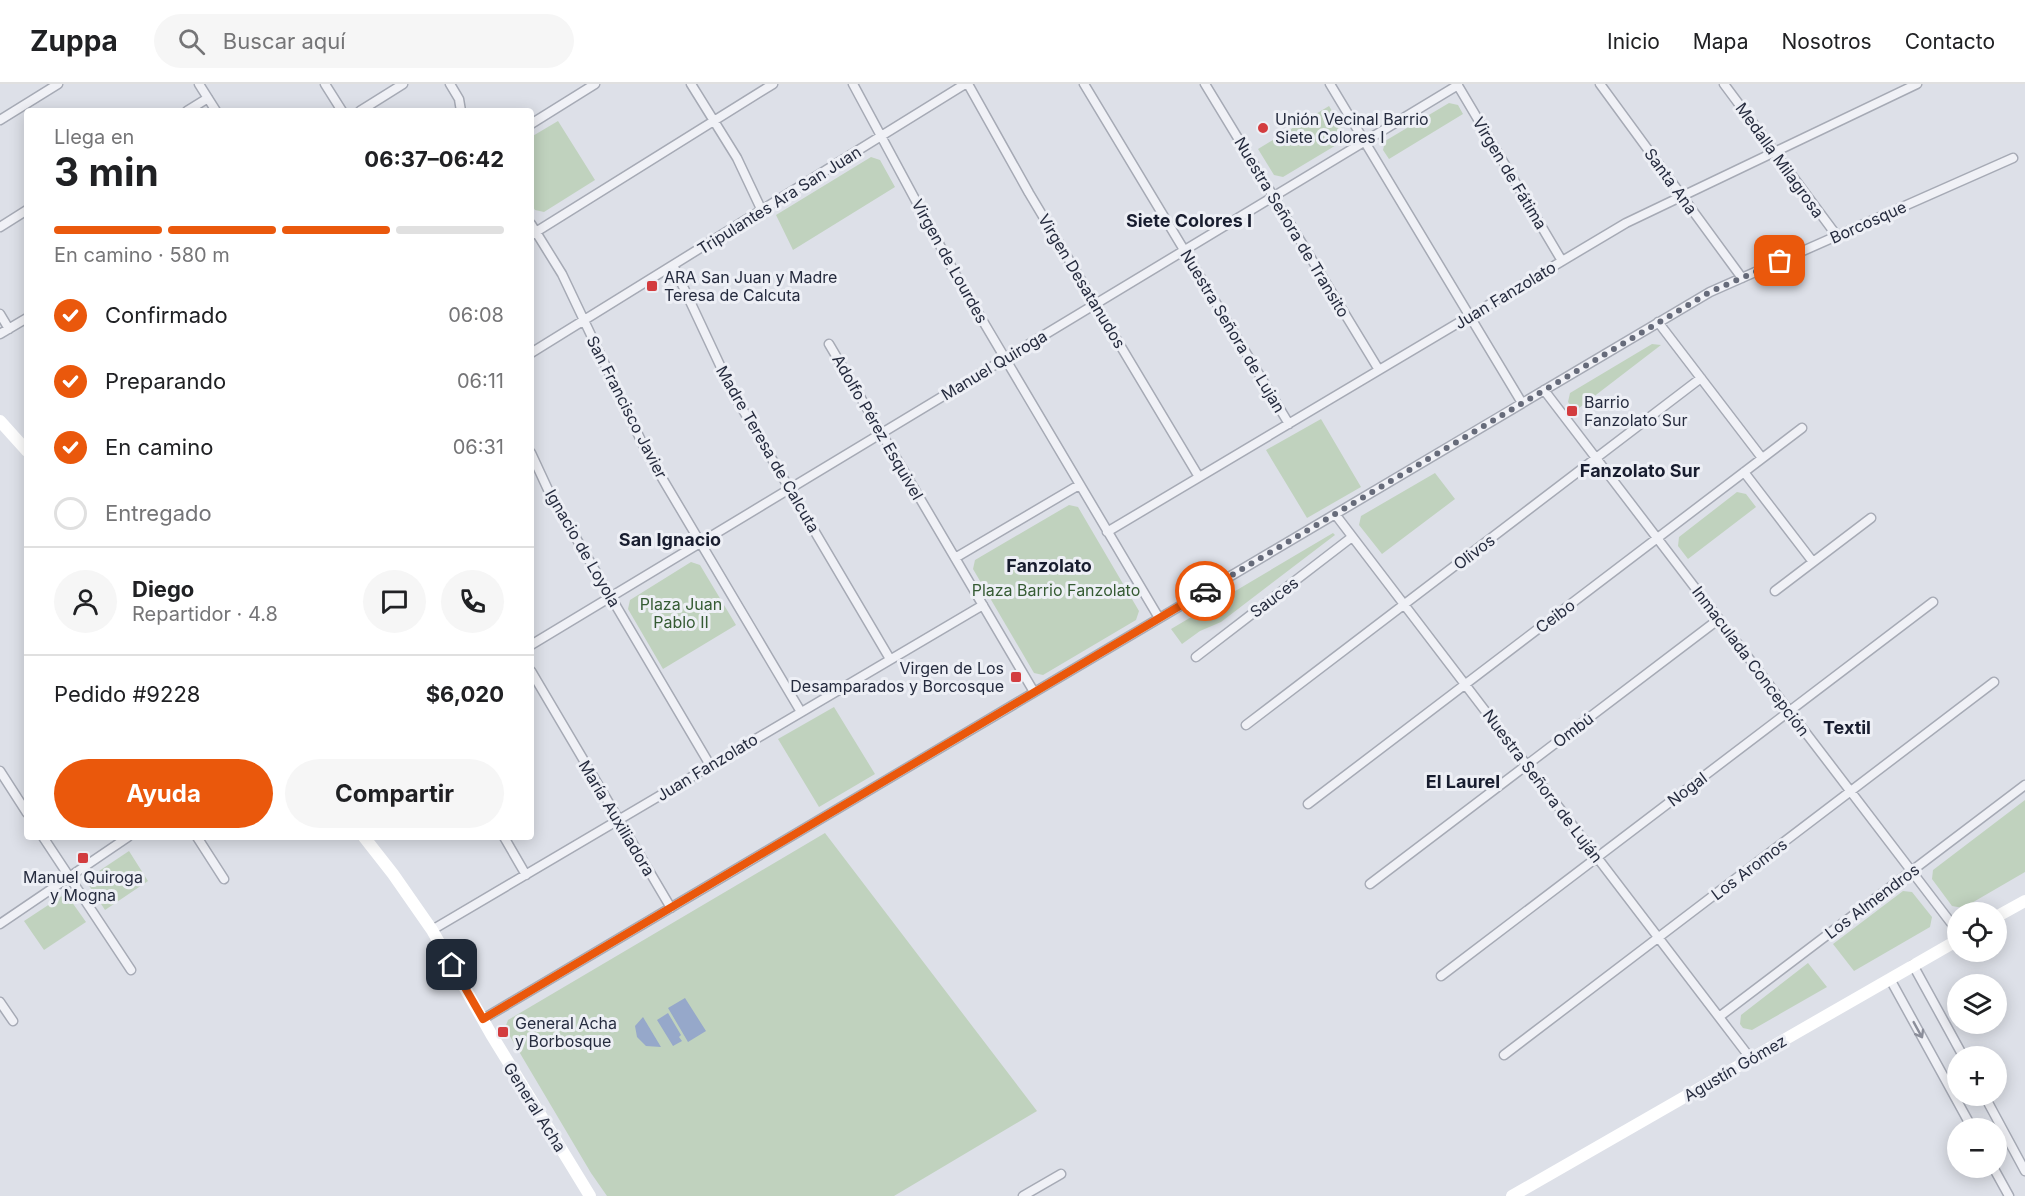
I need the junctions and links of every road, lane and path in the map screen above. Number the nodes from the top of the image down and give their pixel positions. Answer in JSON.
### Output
{"nodes":[{"id":1,"x":58,"y":84,"type":"edge"},
{"id":2,"x":199,"y":84,"type":"edge"},
{"id":3,"x":325,"y":84,"type":"edge"},
{"id":4,"x":403,"y":84,"type":"edge"},
{"id":5,"x":450,"y":84,"type":"edge"},
{"id":6,"x":595,"y":84,"type":"edge"},
{"id":7,"x":691,"y":84,"type":"edge"},
{"id":8,"x":773,"y":84,"type":"edge"},
{"id":9,"x":853,"y":84,"type":"edge"},
{"id":10,"x":966,"y":84,"type":"edge"},
{"id":11,"x":1084,"y":84,"type":"edge"},
{"id":12,"x":1205,"y":84,"type":"edge"},
{"id":13,"x":1330,"y":84,"type":"edge"},
{"id":14,"x":1457,"y":84,"type":"edge"},
{"id":15,"x":1600,"y":84,"type":"edge"},
{"id":16,"x":1724,"y":84,"type":"edge"},
{"id":17,"x":1917,"y":84,"type":"edge"},
{"id":18,"x":208,"y":98,"type":"junction"},
{"id":19,"x":192,"y":108,"type":"edge"},
{"id":20,"x":214,"y":108,"type":"edge"},
{"id":21,"x":340,"y":108,"type":"edge"},
{"id":22,"x":365,"y":108,"type":"edge"},
{"id":23,"x":460,"y":108,"type":"edge"},
{"id":24,"x":0,"y":120,"type":"edge"},
{"id":25,"x":714,"y":121,"type":"junction"},
{"id":26,"x":534,"y":122,"type":"edge"},
{"id":27,"x":882,"y":136,"type":"junction"},
{"id":28,"x":1364,"y":141,"type":"junction"},
{"id":29,"x":1775,"y":152,"type":"junction"},
{"id":30,"x":2013,"y":158,"type":"dead end"},
{"id":31,"x":1273,"y":196,"type":"junction"},
{"id":32,"x":1682,"y":197,"type":"junction"},
{"id":33,"x":762,"y":211,"type":"junction"},
{"id":34,"x":24,"y":212,"type":"edge"},
{"id":35,"x":0,"y":227,"type":"edge"},
{"id":36,"x":534,"y":229,"type":"edge"},
{"id":37,"x":534,"y":232,"type":"edge"},
{"id":38,"x":1837,"y":236,"type":"junction"},
{"id":39,"x":1184,"y":250,"type":"junction"},
{"id":40,"x":1562,"y":261,"type":"junction"},
{"id":41,"x":673,"y":265,"type":"junction"},
{"id":42,"x":1742,"y":278,"type":"junction"},
{"id":43,"x":1095,"y":304,"type":"junction"},
{"id":44,"x":0,"y":314,"type":"edge"},
{"id":45,"x":1470,"y":316,"type":"junction"},
{"id":46,"x":24,"y":320,"type":"edge"},
{"id":47,"x":584,"y":320,"type":"junction"},
{"id":48,"x":1658,"y":322,"type":"junction"},
{"id":49,"x":9,"y":329,"type":"junction"},
{"id":50,"x":0,"y":334,"type":"edge"},
{"id":51,"x":829,"y":344,"type":"dead end"},
{"id":52,"x":534,"y":351,"type":"edge"},
{"id":53,"x":1005,"y":359,"type":"junction"},
{"id":54,"x":1379,"y":370,"type":"junction"},
{"id":55,"x":1701,"y":378,"type":"junction"},
{"id":56,"x":1544,"y":390,"type":"junction"},
{"id":57,"x":1522,"y":403,"type":"junction"},
{"id":58,"x":0,"y":421,"type":"edge"},
{"id":59,"x":1289,"y":424,"type":"junction"},
{"id":60,"x":1802,"y":428,"type":"dead end"},
{"id":61,"x":882,"y":433,"type":"junction"},
{"id":62,"x":24,"y":448,"type":"edge"},
{"id":63,"x":1596,"y":458,"type":"junction"},
{"id":64,"x":1762,"y":458,"type":"junction"},
{"id":65,"x":534,"y":459,"type":"edge"},
{"id":66,"x":1744,"y":472,"type":"junction"},
{"id":67,"x":1199,"y":477,"type":"junction"},
{"id":68,"x":1079,"y":484,"type":"junction"},
{"id":69,"x":790,"y":489,"type":"junction"},
{"id":70,"x":1335,"y":514,"type":"junction"},
{"id":71,"x":1871,"y":518,"type":"dead end"},
{"id":72,"x":1107,"y":532,"type":"junction"},
{"id":73,"x":1353,"y":537,"type":"junction"},
{"id":74,"x":1657,"y":538,"type":"junction"},
{"id":75,"x":700,"y":543,"type":"junction"},
{"id":76,"x":955,"y":558,"type":"junction"},
{"id":77,"x":1813,"y":562,"type":"junction"},
{"id":78,"x":1775,"y":591,"type":"dead end"},
{"id":79,"x":611,"y":597,"type":"junction"},
{"id":80,"x":1933,"y":602,"type":"dead end"},
{"id":81,"x":1404,"y":604,"type":"junction"},
{"id":82,"x":983,"y":605,"type":"junction"},
{"id":83,"x":1159,"y":618,"type":"junction"},
{"id":84,"x":1719,"y":619,"type":"junction"},
{"id":85,"x":534,"y":643,"type":"edge"},
{"id":86,"x":1196,"y":657,"type":"dead end"},
{"id":87,"x":890,"y":659,"type":"junction"},
{"id":88,"x":534,"y":676,"type":"edge"},
{"id":89,"x":1994,"y":682,"type":"dead end"},
{"id":90,"x":1465,"y":685,"type":"junction"},
{"id":91,"x":1034,"y":692,"type":"junction"},
{"id":92,"x":1789,"y":711,"type":"junction"},
{"id":93,"x":801,"y":712,"type":"junction"},
{"id":94,"x":1246,"y":725,"type":"dead end"},
{"id":95,"x":710,"y":765,"type":"junction"},
{"id":96,"x":1527,"y":765,"type":"junction"},
{"id":97,"x":0,"y":771,"type":"edge"},
{"id":98,"x":2025,"y":785,"type":"edge"},
{"id":99,"x":1850,"y":792,"type":"junction"},
{"id":100,"x":1308,"y":804,"type":"dead end"},
{"id":101,"x":24,"y":808,"type":"edge"},
{"id":102,"x":619,"y":820,"type":"junction"},
{"id":103,"x":45,"y":840,"type":"edge"},
{"id":104,"x":124,"y":840,"type":"edge"},
{"id":105,"x":198,"y":840,"type":"edge"},
{"id":106,"x":366,"y":840,"type":"edge"},
{"id":107,"x":506,"y":840,"type":"edge"},
{"id":108,"x":1597,"y":858,"type":"junction"},
{"id":109,"x":1911,"y":872,"type":"junction"},
{"id":110,"x":526,"y":874,"type":"junction"},
{"id":111,"x":70,"y":877,"type":"junction"},
{"id":112,"x":224,"y":879,"type":"dead end"},
{"id":113,"x":1370,"y":884,"type":"dead end"},
{"id":114,"x":2025,"y":901,"type":"edge"},
{"id":115,"x":670,"y":908,"type":"junction"},
{"id":116,"x":2007,"y":911,"type":"edge"},
{"id":117,"x":1947,"y":918,"type":"edge"},
{"id":118,"x":0,"y":924,"type":"edge"},
{"id":119,"x":432,"y":930,"type":"junction"},
{"id":120,"x":1658,"y":938,"type":"junction"},
{"id":121,"x":1947,"y":946,"type":"edge"},
{"id":122,"x":1913,"y":965,"type":"junction"},
{"id":123,"x":131,"y":970,"type":"dead end"},
{"id":124,"x":1441,"y":976,"type":"dead end"},
{"id":125,"x":1890,"y":979,"type":"junction"},
{"id":126,"x":0,"y":1002,"type":"edge"},
{"id":127,"x":1719,"y":1017,"type":"junction"},
{"id":128,"x":483,"y":1019,"type":"junction"},
{"id":129,"x":13,"y":1021,"type":"dead end"},
{"id":130,"x":1958,"y":1046,"type":"edge"},
{"id":131,"x":1504,"y":1055,"type":"dead end"},
{"id":132,"x":1751,"y":1059,"type":"junction"},
{"id":133,"x":1990,"y":1106,"type":"edge"},
{"id":134,"x":1966,"y":1118,"type":"edge"},
{"id":135,"x":2025,"y":1171,"type":"edge"},
{"id":136,"x":1061,"y":1174,"type":"dead end"},
{"id":137,"x":1999,"y":1178,"type":"edge"},
{"id":138,"x":590,"y":1196,"type":"edge"},
{"id":139,"x":1023,"y":1196,"type":"edge"},
{"id":140,"x":1512,"y":1196,"type":"edge"},
{"id":141,"x":2009,"y":1196,"type":"edge"}],
"edges":[{"from":1,"to":24,"type":"street"},
{"from":2,"to":18,"type":"street"},
{"from":3,"to":21,"type":"street"},
{"from":4,"to":22,"type":"street"},
{"from":5,"to":23,"type":"street"},
{"from":6,"to":26,"type":"street"},
{"from":7,"to":25,"type":"street"},
{"from":8,"to":25,"type":"street"},
{"from":9,"to":27,"type":"street","name":"Virgen de Lourdes"},
{"from":10,"to":27,"type":"street","name":"Tripulantes Ara San Juan"},
{"from":10,"to":43,"type":"street","name":"Virgen Desatanudos"},
{"from":11,"to":39,"type":"street","name":"Nuestra Señora de Lujan"},
{"from":12,"to":31,"type":"street","name":"Nuestra Señora de Transito"},
{"from":13,"to":28,"type":"street"},
{"from":14,"to":28,"type":"street","name":"Manuel Quiroga"},
{"from":14,"to":40,"type":"street","name":"Virgen de Fátima"},
{"from":15,"to":32,"type":"street","name":"Santa Ana"},
{"from":16,"to":29,"type":"street","name":"Medalla Milagrosa"},
{"from":17,"to":29,"type":"street","name":"Juan Fanzolato"},
{"from":18,"to":19,"type":"street"},
{"from":18,"to":20,"type":"street"},
{"from":25,"to":33,"type":"street"},
{"from":25,"to":36,"type":"street"},
{"from":27,"to":33,"type":"street","name":"Tripulantes Ara San Juan"},
{"from":27,"to":53,"type":"street","name":"Virgen de Lourdes"},
{"from":28,"to":31,"type":"street","name":"Manuel Quiroga"},
{"from":28,"to":45,"type":"street"},
{"from":29,"to":32,"type":"street","name":"Juan Fanzolato"},
{"from":29,"to":38,"type":"street","name":"Medalla Milagrosa"},
{"from":30,"to":38,"type":"street","name":"Borcosque"},
{"from":31,"to":39,"type":"street","name":"Manuel Quiroga"},
{"from":31,"to":54,"type":"street","name":"Nuestra Señora de Transito"},
{"from":32,"to":40,"type":"street","name":"Juan Fanzolato"},
{"from":32,"to":42,"type":"street","name":"Santa Ana"},
{"from":33,"to":41,"type":"street","name":"Tripulantes Ara San Juan"},
{"from":34,"to":35,"type":"street"},
{"from":37,"to":47,"type":"street","name":"San Francisco Javier"},
{"from":38,"to":42,"type":"street","name":"Borcosque"},
{"from":39,"to":43,"type":"street","name":"Manuel Quiroga"},
{"from":39,"to":59,"type":"street","name":"Nuestra Señora de Lujan"},
{"from":40,"to":45,"type":"street","name":"Juan Fanzolato"},
{"from":41,"to":47,"type":"street","name":"Tripulantes Ara San Juan"},
{"from":41,"to":69,"type":"street","name":"Madre Teresa de Calcuta"},
{"from":42,"to":48,"type":"street","name":"Borcosque"},
{"from":43,"to":53,"type":"street","name":"Manuel Quiroga"},
{"from":43,"to":67,"type":"street","name":"Virgen Desatanudos"},
{"from":44,"to":49,"type":"street"},
{"from":45,"to":54,"type":"street","name":"Juan Fanzolato"},
{"from":45,"to":57,"type":"street"},
{"from":46,"to":49,"type":"street"},
{"from":47,"to":52,"type":"street","name":"Tripulantes Ara San Juan"},
{"from":47,"to":75,"type":"street","name":"San Francisco Javier"},
{"from":48,"to":55,"type":"street"},
{"from":48,"to":56,"type":"street","name":"Borcosque"},
{"from":49,"to":50,"type":"street"},
{"from":51,"to":61,"type":"street","name":"Adolfo Pérez Esquivel"},
{"from":53,"to":61,"type":"street","name":"Manuel Quiroga"},
{"from":53,"to":68,"type":"street","name":"Virgen de Lourdes"},
{"from":54,"to":59,"type":"street","name":"Juan Fanzolato"},
{"from":55,"to":63,"type":"street","name":"Olivos"},
{"from":55,"to":64,"type":"street"},
{"from":56,"to":57,"type":"street","name":"Borcosque"},
{"from":56,"to":63,"type":"street","name":"Inmaculada Concepción"},
{"from":57,"to":70,"type":"street","name":"Borcosque"},
{"from":58,"to":62,"type":"main road"},
{"from":59,"to":67,"type":"street","name":"Juan Fanzolato"},
{"from":60,"to":64,"type":"street","name":"Ceibo"},
{"from":61,"to":69,"type":"street","name":"Manuel Quiroga"},
{"from":61,"to":76,"type":"street","name":"Adolfo Pérez Esquivel"},
{"from":63,"to":74,"type":"street","name":"Inmaculada Concepción"},
{"from":63,"to":81,"type":"street","name":"Olivos"},
{"from":64,"to":66,"type":"street","name":"Ceibo"},
{"from":65,"to":79,"type":"street","name":"Ignacio de Loyola"},
{"from":66,"to":74,"type":"street","name":"Ceibo"},
{"from":66,"to":77,"type":"street"},
{"from":67,"to":72,"type":"street","name":"Juan Fanzolato"},
{"from":68,"to":72,"type":"street","name":"Virgen de Lourdes"},
{"from":68,"to":76,"type":"street"},
{"from":69,"to":75,"type":"street","name":"Manuel Quiroga"},
{"from":69,"to":87,"type":"street","name":"Madre Teresa de Calcuta"},
{"from":70,"to":73,"type":"street","name":"Nuestra Señora de Luján"},
{"from":70,"to":83,"type":"street","name":"Borcosque"},
{"from":71,"to":77,"type":"street"},
{"from":72,"to":83,"type":"street","name":"Virgen de Lourdes"},
{"from":73,"to":81,"type":"street","name":"Nuestra Señora de Luján"},
{"from":73,"to":86,"type":"street","name":"Sauces"},
{"from":74,"to":84,"type":"street","name":"Inmaculada Concepción"},
{"from":74,"to":90,"type":"street","name":"Ceibo"},
{"from":75,"to":79,"type":"street","name":"Manuel Quiroga"},
{"from":75,"to":93,"type":"street","name":"San Francisco Javier"},
{"from":76,"to":82,"type":"street","name":"Adolfo Pérez Esquivel"},
{"from":77,"to":78,"type":"street"},
{"from":79,"to":85,"type":"street","name":"Manuel Quiroga"},
{"from":79,"to":95,"type":"street","name":"Ignacio de Loyola"},
{"from":80,"to":92,"type":"street","name":"Nogal"},
{"from":81,"to":90,"type":"street","name":"Nuestra Señora de Luján"},
{"from":81,"to":94,"type":"street","name":"Olivos"},
{"from":82,"to":87,"type":"street","name":"Juan Fanzolato"},
{"from":82,"to":91,"type":"street","name":"Adolfo Pérez Esquivel"},
{"from":83,"to":91,"type":"street","name":"Borcosque"},
{"from":84,"to":92,"type":"street","name":"Inmaculada Concepción"},
{"from":84,"to":96,"type":"street","name":"Ombú"},
{"from":87,"to":93,"type":"street","name":"Juan Fanzolato"},
{"from":88,"to":102,"type":"street","name":"María Auxiliadora"},
{"from":89,"to":99,"type":"street","name":"Los Aromos"},
{"from":90,"to":96,"type":"street","name":"Nuestra Señora de Luján"},
{"from":90,"to":100,"type":"street","name":"Ceibo"},
{"from":91,"to":115,"type":"street","name":"Borcosque"},
{"from":92,"to":99,"type":"street","name":"Inmaculada Concepción"},
{"from":92,"to":108,"type":"street","name":"Nogal"},
{"from":93,"to":95,"type":"street","name":"Juan Fanzolato"},
{"from":95,"to":102,"type":"street","name":"Juan Fanzolato"},
{"from":96,"to":108,"type":"street","name":"Nuestra Señora de Luján"},
{"from":96,"to":113,"type":"street","name":"Ombú"},
{"from":97,"to":101,"type":"street"},
{"from":98,"to":109,"type":"street","name":"Los Almendros"},
{"from":99,"to":109,"type":"street","name":"Inmaculada Concepción"},
{"from":99,"to":120,"type":"street","name":"Los Aromos"},
{"from":102,"to":110,"type":"street","name":"Juan Fanzolato"},
{"from":102,"to":115,"type":"street","name":"María Auxiliadora"},
{"from":103,"to":111,"type":"street"},
{"from":104,"to":111,"type":"street"},
{"from":105,"to":112,"type":"street"},
{"from":106,"to":119,"type":"main road","name":"General Acha"},
{"from":107,"to":110,"type":"street"},
{"from":108,"to":120,"type":"street","name":"Nuestra Señora de Luján"},
{"from":108,"to":124,"type":"street","name":"Nogal"},
{"from":109,"to":117,"type":"street","name":"Inmaculada Concepción"},
{"from":109,"to":127,"type":"street","name":"Los Almendros"},
{"from":110,"to":119,"type":"street","name":"Juan Fanzolato"},
{"from":111,"to":118,"type":"street"},
{"from":111,"to":123,"type":"street"},
{"from":114,"to":116,"type":"main road"},
{"from":115,"to":128,"type":"street","name":"Borcosque"},
{"from":119,"to":128,"type":"main road","name":"General Acha"},
{"from":120,"to":127,"type":"street","name":"Nuestra Señora de Luján"},
{"from":120,"to":131,"type":"street","name":"Los Aromos"},
{"from":121,"to":122,"type":"main road","name":"Agustín Gómez"},
{"from":122,"to":125,"type":"main road","name":"Agustín Gómez"},
{"from":122,"to":130,"type":"street"},
{"from":125,"to":132,"type":"main road","name":"Agustín Gómez"},
{"from":125,"to":134,"type":"street","one_way":true},
{"from":126,"to":129,"type":"street"},
{"from":127,"to":132,"type":"street","name":"Nuestra Señora de Luján"},
{"from":128,"to":138,"type":"main road","name":"General Acha"},
{"from":132,"to":140,"type":"main road","name":"Agustín Gómez"},
{"from":133,"to":135,"type":"street"},
{"from":136,"to":139,"type":"street"},
{"from":137,"to":141,"type":"street"}]}
